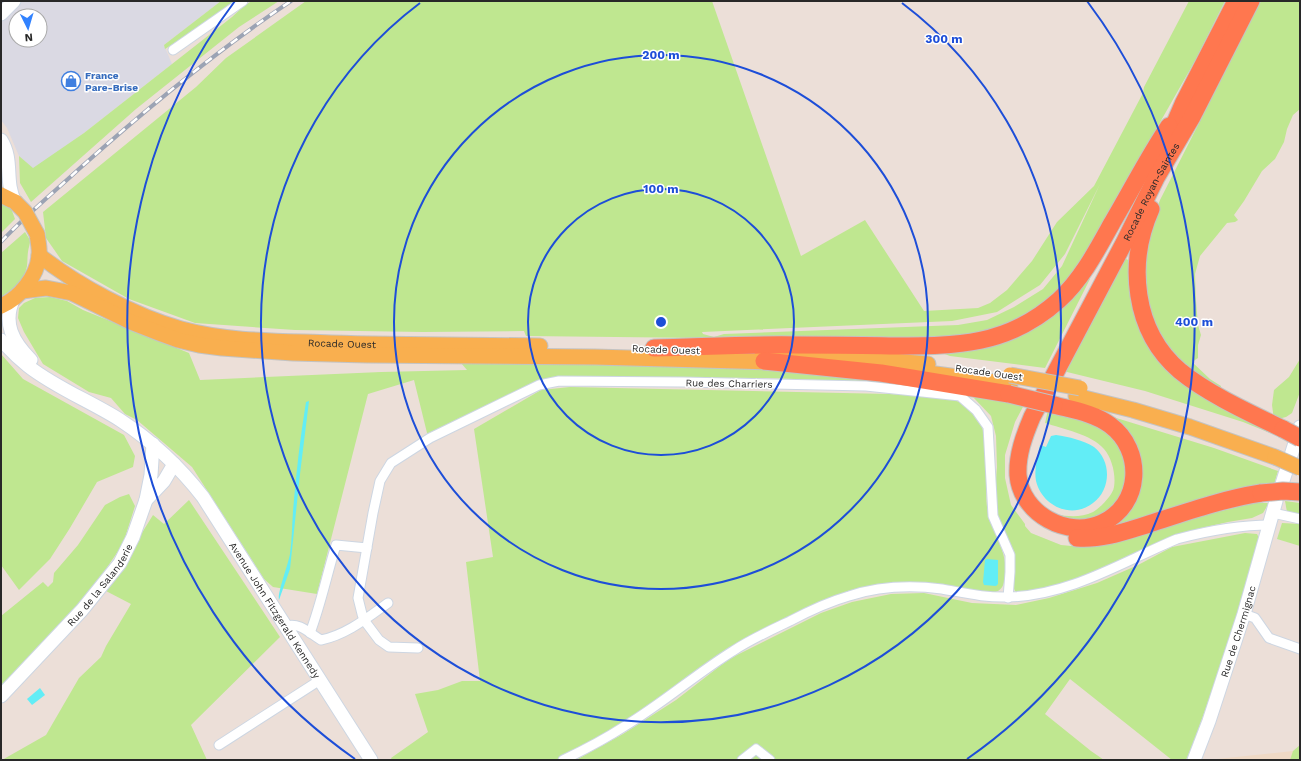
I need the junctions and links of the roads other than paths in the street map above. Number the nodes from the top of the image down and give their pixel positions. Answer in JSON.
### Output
{"nodes":[{"id":1,"x":14,"y":1,"type":"edge"},
{"id":2,"x":243,"y":1,"type":"edge"},
{"id":3,"x":1236,"y":1,"type":"edge"},
{"id":4,"x":1251,"y":1,"type":"edge"},
{"id":5,"x":1,"y":14,"type":"edge"},
{"id":6,"x":173,"y":50,"type":"dead end"},
{"id":7,"x":1187,"y":110,"type":"junction"},
{"id":8,"x":4,"y":146,"type":"edge"},
{"id":9,"x":1,"y":176,"type":"edge"},
{"id":10,"x":1,"y":195,"type":"edge"},
{"id":11,"x":15,"y":202,"type":"junction"},
{"id":12,"x":39,"y":255,"type":"junction"},
{"id":13,"x":12,"y":298,"type":"edge"},
{"id":14,"x":1,"y":340,"type":"edge"},
{"id":15,"x":654,"y":348,"type":"junction"},
{"id":16,"x":764,"y":361,"type":"joint"},
{"id":17,"x":1010,"y":384,"type":"junction"},
{"id":18,"x":58,"y":385,"type":"junction"},
{"id":19,"x":1295,"y":432,"type":"edge"},
{"id":20,"x":153,"y":444,"type":"junction"},
{"id":21,"x":1276,"y":452,"type":"junction"},
{"id":22,"x":1300,"y":457,"type":"edge"},
{"id":23,"x":171,"y":460,"type":"junction"},
{"id":24,"x":1300,"y":468,"type":"edge"},
{"id":25,"x":151,"y":470,"type":"junction"},
{"id":26,"x":189,"y":479,"type":"junction"},
{"id":27,"x":164,"y":481,"type":"junction"},
{"id":28,"x":1281,"y":486,"type":"dead end"},
{"id":29,"x":1300,"y":492,"type":"edge"},
{"id":30,"x":146,"y":500,"type":"junction"},
{"id":31,"x":1273,"y":513,"type":"junction"},
{"id":32,"x":1300,"y":519,"type":"edge"},
{"id":33,"x":367,"y":548,"type":"junction"},
{"id":34,"x":1008,"y":598,"type":"junction"},
{"id":35,"x":388,"y":603,"type":"dead end"},
{"id":36,"x":1244,"y":614,"type":"junction"},
{"id":37,"x":364,"y":620,"type":"junction"},
{"id":38,"x":286,"y":626,"type":"junction"},
{"id":39,"x":310,"y":633,"type":"junction"},
{"id":40,"x":418,"y":648,"type":"dead end"},
{"id":41,"x":1300,"y":649,"type":"edge"},
{"id":42,"x":320,"y":680,"type":"junction"},
{"id":43,"x":1,"y":696,"type":"edge"},
{"id":44,"x":219,"y":746,"type":"dead end"},
{"id":45,"x":371,"y":760,"type":"edge"},
{"id":46,"x":563,"y":760,"type":"edge"},
{"id":47,"x":742,"y":760,"type":"edge"},
{"id":48,"x":770,"y":760,"type":"edge"},
{"id":49,"x":1194,"y":760,"type":"edge"}],
"edges":[{"from":1,"to":5,"type":"main road"},
{"from":2,"to":6,"type":"street"},
{"from":3,"to":7,"type":"highway","name":"Rocade Royan-Saintes"},
{"from":4,"to":7,"type":"highway","name":"Rocade Royan-Saintes"},
{"from":7,"to":15,"type":"highway"},
{"from":7,"to":17,"type":"highway","name":"Rocade Royan-Saintes","bridge":true},
{"from":7,"to":19,"type":"highway"},
{"from":7,"to":29,"type":"highway","name":"Rocade Royan-Saintes","bridge":true},
{"from":8,"to":9,"type":"main road"},
{"from":8,"to":11,"type":"main road"},
{"from":10,"to":11,"type":"main road"},
{"from":11,"to":12,"type":"main road","bridge":true},
{"from":12,"to":13,"type":"main road"},
{"from":12,"to":15,"type":"main road","name":"Rocade Ouest"},
{"from":13,"to":16,"type":"main road","name":"Rocade Ouest"},
{"from":13,"to":18,"type":"main road","name":"Avenue John Fitzgerald Kennedy"},
{"from":14,"to":18,"type":"main road","name":"Avenue John Fitzgerald Kennedy"},
{"from":15,"to":17,"type":"main road","name":"Rocade Ouest"},
{"from":16,"to":17,"type":"highway","name":"Rocade Royan-Saintes"},
{"from":17,"to":21,"type":"main road","name":"Rocade Ouest"},
{"from":18,"to":20,"type":"main road","name":"Avenue John Fitzgerald Kennedy"},
{"from":19,"to":28,"type":"main road"},
{"from":20,"to":23,"type":"main road","name":"Avenue John Fitzgerald Kennedy"},
{"from":20,"to":25,"type":"main road"},
{"from":21,"to":22,"type":"main road","name":"Rocade Ouest"},
{"from":21,"to":24,"type":"main road","name":"Rocade Ouest","bridge":true},
{"from":23,"to":25,"type":"main road"},
{"from":23,"to":26,"type":"main road","name":"Avenue John Fitzgerald Kennedy"},
{"from":23,"to":27,"type":"main road","name":"Rue de la Salanderie"},
{"from":25,"to":30,"type":"main road"},
{"from":26,"to":27,"type":"main road"},
{"from":26,"to":38,"type":"main road","name":"Avenue John Fitzgerald Kennedy"},
{"from":27,"to":30,"type":"main road","name":"Rue de la Salanderie"},
{"from":30,"to":43,"type":"main road","name":"Rue de la Salanderie"},
{"from":31,"to":32,"type":"street"},
{"from":31,"to":34,"type":"street"},
{"from":31,"to":36,"type":"main road","name":"Rue de Chermignac"},
{"from":33,"to":34,"type":"street","name":"Rue des Charriers"},
{"from":33,"to":37,"type":"street","name":"Rue des Charriers"},
{"from":33,"to":39,"type":"street"},
{"from":34,"to":46,"type":"street"},
{"from":35,"to":37,"type":"street"},
{"from":36,"to":41,"type":"street"},
{"from":36,"to":49,"type":"main road","name":"Rue de Chermignac"},
{"from":37,"to":39,"type":"street"},
{"from":37,"to":40,"type":"street"},
{"from":38,"to":39,"type":"street"},
{"from":38,"to":42,"type":"main road","name":"Avenue John Fitzgerald Kennedy"},
{"from":42,"to":44,"type":"street"},
{"from":42,"to":45,"type":"main road","name":"Avenue John Fitzgerald Kennedy"},
{"from":47,"to":48,"type":"street"}]}
